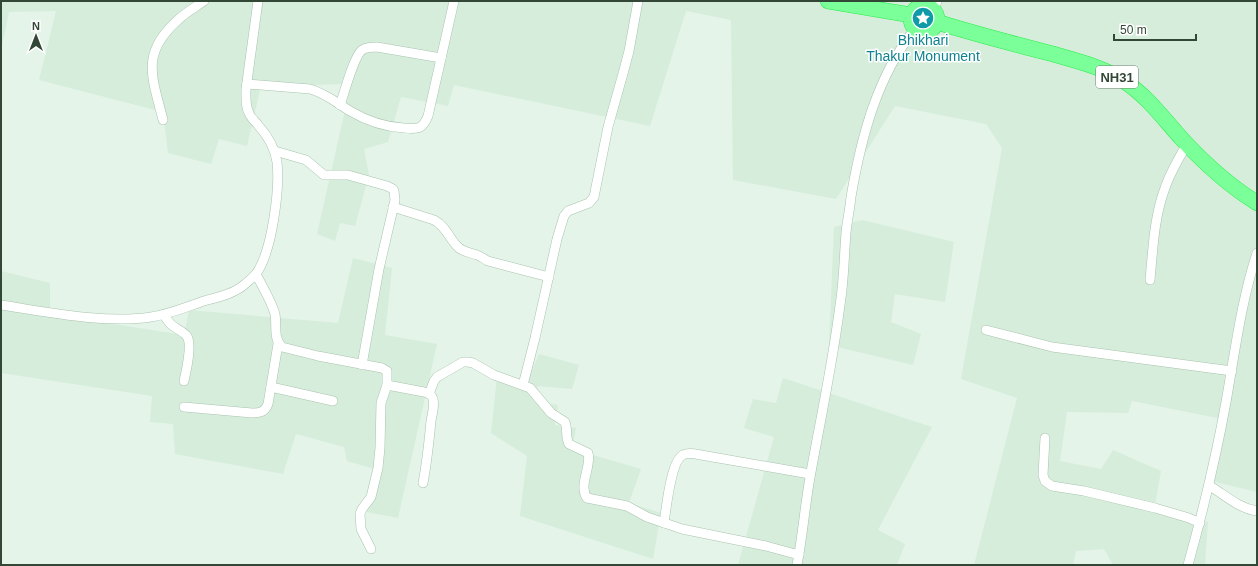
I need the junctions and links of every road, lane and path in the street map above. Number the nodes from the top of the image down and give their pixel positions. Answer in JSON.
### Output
{"nodes":[{"id":1,"x":204,"y":1,"type":"edge"},
{"id":2,"x":258,"y":1,"type":"edge"},
{"id":3,"x":454,"y":1,"type":"edge"},
{"id":4,"x":638,"y":1,"type":"edge"},
{"id":5,"x":828,"y":1,"type":"edge"},
{"id":6,"x":935,"y":10,"type":"edge"},
{"id":7,"x":913,"y":22,"type":"junction"},
{"id":8,"x":441,"y":58,"type":"junction"},
{"id":9,"x":247,"y":84,"type":"junction"},
{"id":10,"x":340,"y":105,"type":"junction"},
{"id":11,"x":163,"y":120,"type":"dead end"},
{"id":12,"x":1187,"y":144,"type":"junction"},
{"id":13,"x":275,"y":151,"type":"junction"},
{"id":14,"x":1257,"y":203,"type":"edge"},
{"id":15,"x":393,"y":207,"type":"junction"},
{"id":16,"x":1257,"y":253,"type":"edge"},
{"id":17,"x":256,"y":274,"type":"junction"},
{"id":18,"x":549,"y":277,"type":"junction"},
{"id":19,"x":1150,"y":280,"type":"dead end"},
{"id":20,"x":1,"y":305,"type":"edge"},
{"id":21,"x":164,"y":315,"type":"junction"},
{"id":22,"x":986,"y":330,"type":"dead end"},
{"id":23,"x":278,"y":344,"type":"junction"},
{"id":24,"x":362,"y":365,"type":"junction"},
{"id":25,"x":1232,"y":371,"type":"junction"},
{"id":26,"x":184,"y":381,"type":"dead end"},
{"id":27,"x":388,"y":385,"type":"junction"},
{"id":28,"x":523,"y":385,"type":"junction"},
{"id":29,"x":271,"y":387,"type":"junction"},
{"id":30,"x":429,"y":394,"type":"junction"},
{"id":31,"x":333,"y":401,"type":"dead end"},
{"id":32,"x":184,"y":407,"type":"dead end"},
{"id":33,"x":1045,"y":438,"type":"dead end"},
{"id":34,"x":810,"y":474,"type":"junction"},
{"id":35,"x":424,"y":483,"type":"dead end"},
{"id":36,"x":1210,"y":486,"type":"junction"},
{"id":37,"x":1257,"y":511,"type":"edge"},
{"id":38,"x":664,"y":523,"type":"junction"},
{"id":39,"x":1200,"y":523,"type":"junction"},
{"id":40,"x":371,"y":549,"type":"dead end"},
{"id":41,"x":799,"y":555,"type":"junction"},
{"id":42,"x":797,"y":565,"type":"edge"},
{"id":43,"x":1188,"y":565,"type":"edge"}],
"edges":[{"from":1,"to":11,"type":"street"},
{"from":2,"to":9,"type":"street"},
{"from":3,"to":8,"type":"street"},
{"from":4,"to":18,"type":"street"},
{"from":5,"to":7,"type":"highway"},
{"from":6,"to":7,"type":"highway","number":"NH31"},
{"from":6,"to":7,"type":"highway"},
{"from":6,"to":12,"type":"highway","number":"NH31"},
{"from":7,"to":34,"type":"street"},
{"from":8,"to":10,"type":"street"},
{"from":8,"to":10,"type":"street"},
{"from":9,"to":10,"type":"street"},
{"from":9,"to":13,"type":"street"},
{"from":12,"to":14,"type":"highway","number":"NH31"},
{"from":12,"to":19,"type":"street"},
{"from":13,"to":15,"type":"street"},
{"from":13,"to":17,"type":"street"},
{"from":15,"to":18,"type":"street"},
{"from":15,"to":24,"type":"street"},
{"from":16,"to":25,"type":"street"},
{"from":17,"to":21,"type":"street"},
{"from":17,"to":23,"type":"street"},
{"from":18,"to":28,"type":"street"},
{"from":20,"to":21,"type":"street"},
{"from":21,"to":26,"type":"street"},
{"from":22,"to":25,"type":"street"},
{"from":23,"to":24,"type":"street"},
{"from":23,"to":29,"type":"street"},
{"from":24,"to":27,"type":"street"},
{"from":25,"to":36,"type":"street"},
{"from":27,"to":30,"type":"street"},
{"from":27,"to":40,"type":"street"},
{"from":28,"to":30,"type":"street"},
{"from":28,"to":38,"type":"street"},
{"from":29,"to":31,"type":"street"},
{"from":29,"to":32,"type":"street"},
{"from":30,"to":35,"type":"street"},
{"from":33,"to":39,"type":"street"},
{"from":34,"to":38,"type":"street"},
{"from":34,"to":41,"type":"street"},
{"from":36,"to":37,"type":"street"},
{"from":36,"to":39,"type":"street"},
{"from":38,"to":41,"type":"street"},
{"from":39,"to":43,"type":"street"},
{"from":41,"to":42,"type":"street"}]}
